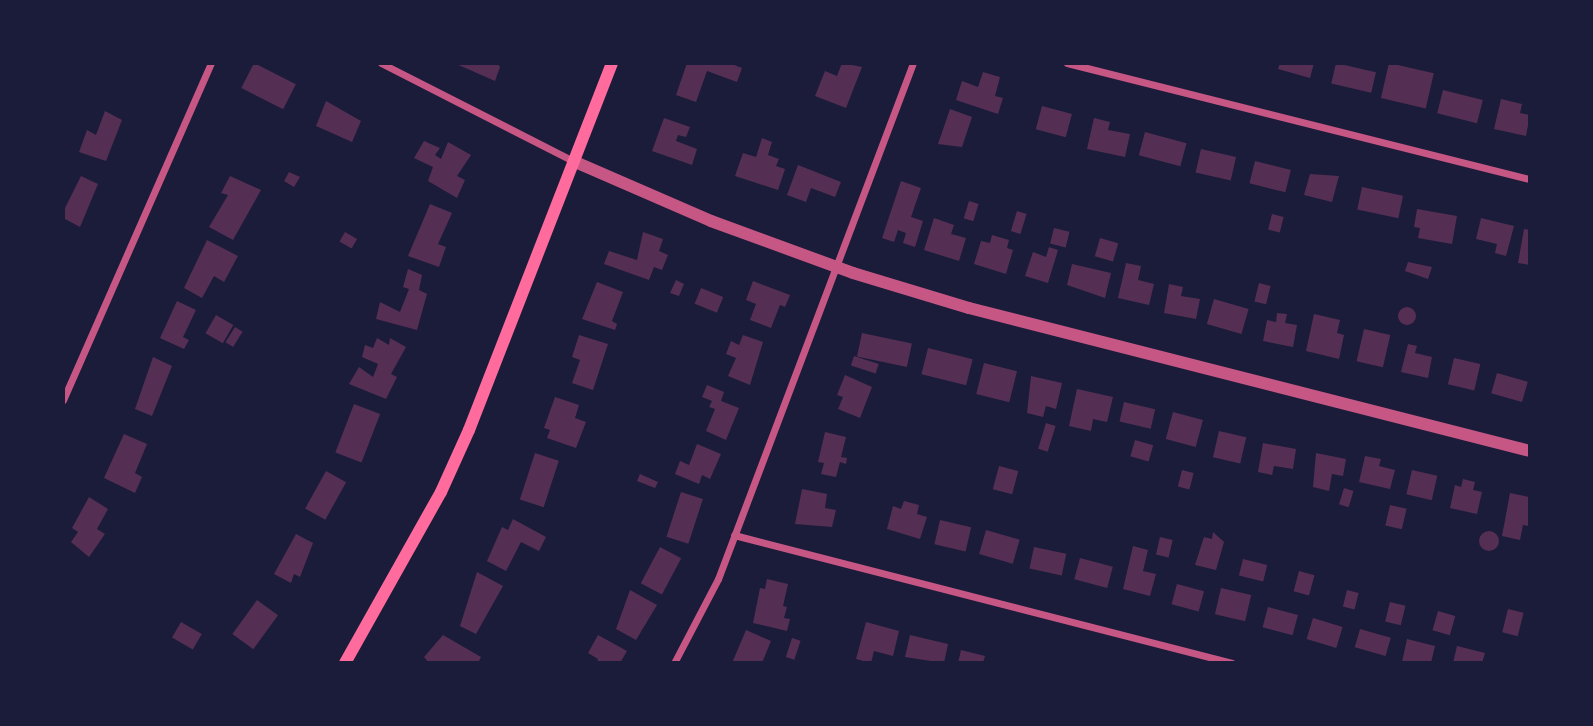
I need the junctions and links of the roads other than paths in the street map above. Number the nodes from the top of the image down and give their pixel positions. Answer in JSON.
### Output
{"nodes":[{"id":1,"x":211,"y":63,"type":"edge"},
{"id":2,"x":381,"y":63,"type":"edge"},
{"id":3,"x":612,"y":63,"type":"edge"},
{"id":4,"x":913,"y":63,"type":"edge"},
{"id":5,"x":1067,"y":63,"type":"edge"},
{"id":6,"x":573,"y":161,"type":"junction"},
{"id":7,"x":1530,"y":179,"type":"edge"},
{"id":8,"x":834,"y":267,"type":"junction"},
{"id":9,"x":63,"y":400,"type":"edge"},
{"id":10,"x":1530,"y":451,"type":"edge"},
{"id":11,"x":734,"y":535,"type":"junction"},
{"id":12,"x":345,"y":663,"type":"edge"},
{"id":13,"x":674,"y":663,"type":"edge"},
{"id":14,"x":1232,"y":663,"type":"edge"}],
"edges":[{"from":1,"to":9,"type":"street"},
{"from":2,"to":6,"type":"street"},
{"from":3,"to":6,"type":"main road"},
{"from":4,"to":8,"type":"street"},
{"from":5,"to":7,"type":"street"},
{"from":6,"to":8,"type":"street"},
{"from":6,"to":12,"type":"main road"},
{"from":8,"to":10,"type":"street"},
{"from":8,"to":11,"type":"street"},
{"from":11,"to":13,"type":"street"},
{"from":11,"to":14,"type":"street"}]}
